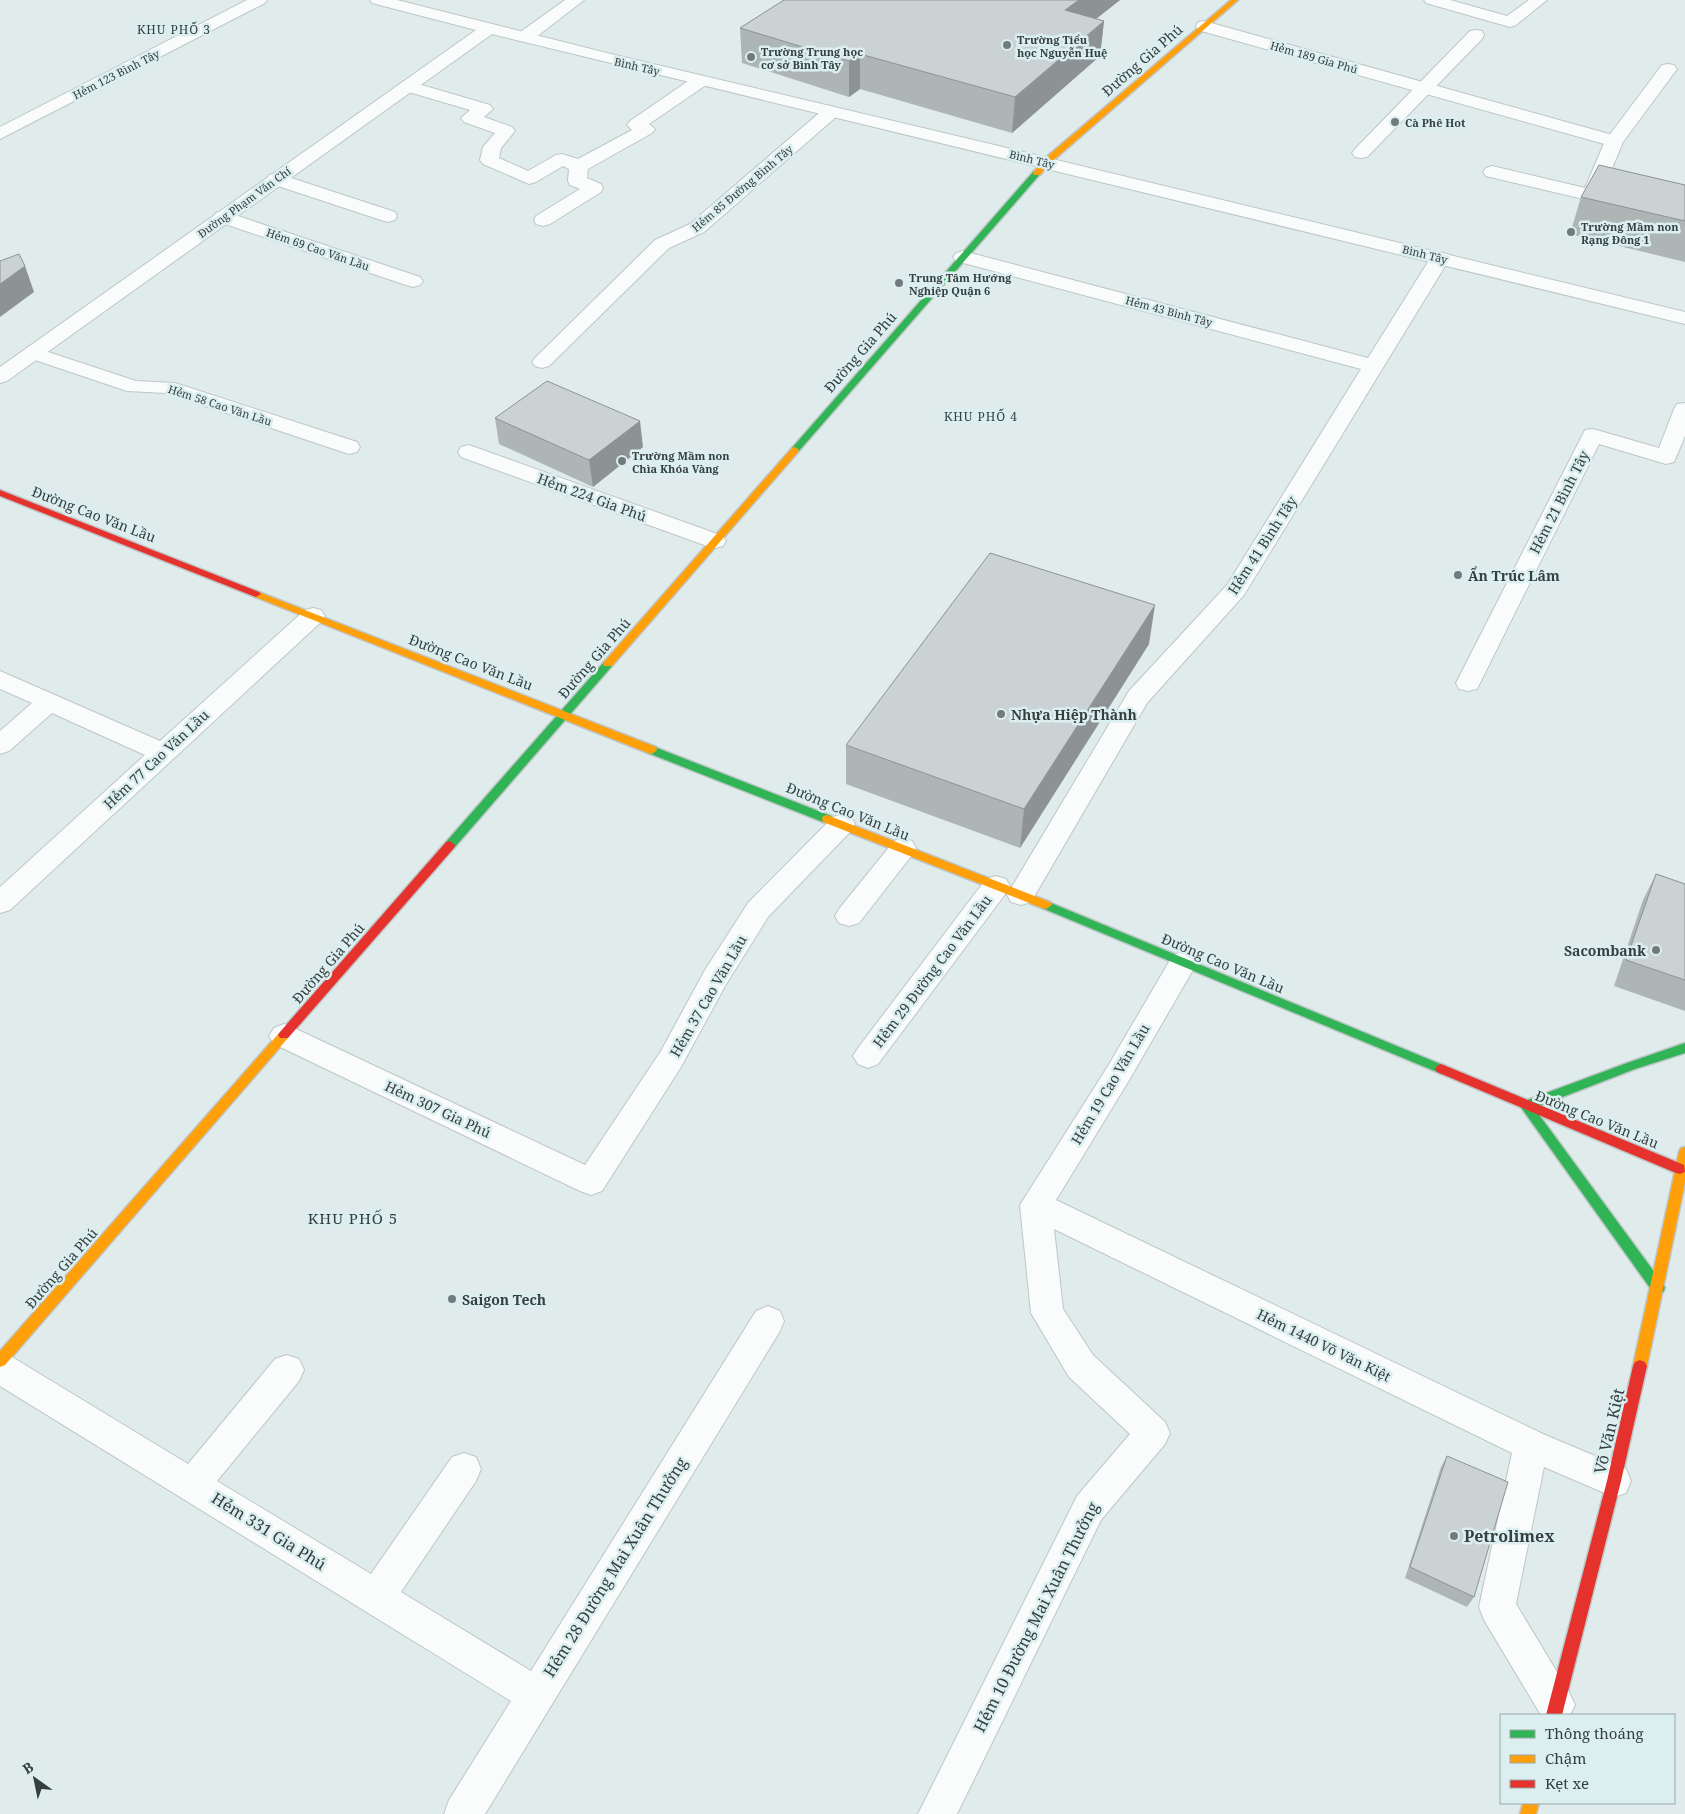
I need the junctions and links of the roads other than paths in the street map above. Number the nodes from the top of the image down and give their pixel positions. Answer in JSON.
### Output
{"nodes":[{"id":1,"x":259,"y":0,"type":"edge"},
{"id":2,"x":378,"y":0,"type":"edge"},
{"id":3,"x":576,"y":0,"type":"edge"},
{"id":4,"x":1236,"y":0,"type":"edge"},
{"id":5,"x":1432,"y":0,"type":"edge"},
{"id":6,"x":1539,"y":0,"type":"edge"},
{"id":7,"x":1204,"y":26,"type":"junction"},
{"id":8,"x":488,"y":29,"type":"junction"},
{"id":9,"x":1476,"y":35,"type":"dead end"},
{"id":10,"x":525,"y":37,"type":"junction"},
{"id":11,"x":1668,"y":69,"type":"dead end"},
{"id":12,"x":700,"y":81,"type":"junction"},
{"id":13,"x":408,"y":86,"type":"junction"},
{"id":14,"x":1424,"y":87,"type":"junction"},
{"id":15,"x":832,"y":112,"type":"junction"},
{"id":16,"x":0,"y":134,"type":"edge"},
{"id":17,"x":1614,"y":140,"type":"junction"},
{"id":18,"x":1361,"y":153,"type":"dead end"},
{"id":19,"x":1046,"y":162,"type":"junction"},
{"id":20,"x":579,"y":166,"type":"junction"},
{"id":21,"x":1492,"y":172,"type":"dead end"},
{"id":22,"x":276,"y":179,"type":"junction"},
{"id":23,"x":1591,"y":195,"type":"junction"},
{"id":24,"x":388,"y":216,"type":"dead end"},
{"id":25,"x":223,"y":217,"type":"junction"},
{"id":26,"x":1685,"y":217,"type":"edge"},
{"id":27,"x":543,"y":220,"type":"dead end"},
{"id":28,"x":963,"y":257,"type":"junction"},
{"id":29,"x":1440,"y":258,"type":"junction"},
{"id":30,"x":413,"y":281,"type":"dead end"},
{"id":31,"x":1685,"y":318,"type":"edge"},
{"id":32,"x":33,"y":353,"type":"junction"},
{"id":33,"x":542,"y":362,"type":"dead end"},
{"id":34,"x":1374,"y":366,"type":"junction"},
{"id":35,"x":0,"y":377,"type":"edge"},
{"id":36,"x":1685,"y":410,"type":"edge"},
{"id":37,"x":349,"y":447,"type":"dead end"},
{"id":38,"x":469,"y":452,"type":"dead end"},
{"id":39,"x":0,"y":493,"type":"edge"},
{"id":40,"x":715,"y":541,"type":"junction"},
{"id":41,"x":313,"y":616,"type":"junction"},
{"id":42,"x":0,"y":679,"type":"edge"},
{"id":43,"x":1468,"y":683,"type":"dead end"},
{"id":44,"x":49,"y":702,"type":"junction"},
{"id":45,"x":564,"y":715,"type":"junction"},
{"id":46,"x":0,"y":745,"type":"edge"},
{"id":47,"x":163,"y":753,"type":"junction"},
{"id":48,"x":842,"y":824,"type":"junction"},
{"id":49,"x":903,"y":848,"type":"junction"},
{"id":50,"x":1009,"y":890,"type":"junction"},
{"id":51,"x":0,"y":903,"type":"edge"},
{"id":52,"x":849,"y":916,"type":"dead end"},
{"id":53,"x":1183,"y":963,"type":"junction"},
{"id":54,"x":284,"y":1036,"type":"junction"},
{"id":55,"x":1685,"y":1048,"type":"edge"},
{"id":56,"x":868,"y":1056,"type":"dead end"},
{"id":57,"x":1526,"y":1106,"type":"junction"},
{"id":58,"x":1685,"y":1152,"type":"edge"},
{"id":59,"x":1682,"y":1170,"type":"edge"},
{"id":60,"x":591,"y":1182,"type":"joint"},
{"id":61,"x":1036,"y":1205,"type":"junction"},
{"id":62,"x":1658,"y":1288,"type":"junction"},
{"id":63,"x":768,"y":1321,"type":"dead end"},
{"id":64,"x":0,"y":1361,"type":"edge"},
{"id":65,"x":0,"y":1368,"type":"edge"},
{"id":66,"x":287,"y":1370,"type":"dead end"},
{"id":67,"x":1531,"y":1445,"type":"junction"},
{"id":68,"x":464,"y":1469,"type":"dead end"},
{"id":69,"x":1614,"y":1482,"type":"junction"},
{"id":70,"x":193,"y":1484,"type":"junction"},
{"id":71,"x":377,"y":1597,"type":"junction"},
{"id":72,"x":536,"y":1695,"type":"junction"},
{"id":73,"x":1555,"y":1710,"type":"edge"},
{"id":74,"x":463,"y":1814,"type":"edge"},
{"id":75,"x":937,"y":1814,"type":"edge"}],
"edges":[{"from":1,"to":16,"type":"street","name":"Hẻm 123 Bình Tây"},
{"from":2,"to":8,"type":"street","name":"Bình Tây"},
{"from":3,"to":10,"type":"street"},
{"from":4,"to":7,"type":"main road","name":"Đường Gia Phú"},
{"from":5,"to":6,"type":"street"},
{"from":7,"to":14,"type":"street","name":"Hẻm 189 Gia Phú"},
{"from":7,"to":19,"type":"main road","name":"Đường Gia Phú"},
{"from":8,"to":10,"type":"street","name":"Bình Tây"},
{"from":8,"to":13,"type":"street","name":"Đường Phạm Văn Chí"},
{"from":9,"to":14,"type":"street"},
{"from":10,"to":12,"type":"street","name":"Bình Tây"},
{"from":11,"to":17,"type":"street"},
{"from":12,"to":15,"type":"street","name":"Bình Tây"},
{"from":12,"to":20,"type":"street"},
{"from":13,"to":20,"type":"street"},
{"from":13,"to":22,"type":"street","name":"Đường Phạm Văn Chí"},
{"from":14,"to":17,"type":"street","name":"Hẻm 189 Gia Phú"},
{"from":14,"to":18,"type":"street"},
{"from":15,"to":19,"type":"street","name":"Bình Tây"},
{"from":15,"to":33,"type":"street","name":"Hẻm 85 Đường Bình Tây"},
{"from":17,"to":23,"type":"street"},
{"from":19,"to":28,"type":"main road","name":"Đường Gia Phú"},
{"from":19,"to":29,"type":"street","name":"Bình Tây"},
{"from":20,"to":27,"type":"street"},
{"from":21,"to":23,"type":"street"},
{"from":22,"to":24,"type":"street"},
{"from":22,"to":25,"type":"street","name":"Đường Phạm Văn Chí"},
{"from":23,"to":26,"type":"street"},
{"from":25,"to":30,"type":"street","name":"Hẻm 69 Cao Văn Lầu"},
{"from":25,"to":32,"type":"street","name":"Đường Phạm Văn Chí"},
{"from":28,"to":34,"type":"street","name":"Hẻm 43 Bình Tây"},
{"from":28,"to":40,"type":"main road","name":"Đường Gia Phú"},
{"from":29,"to":31,"type":"street","name":"Bình Tây"},
{"from":29,"to":34,"type":"street","name":"Hẻm 41 Bình Tây"},
{"from":32,"to":35,"type":"street","name":"Đường Phạm Văn Chí"},
{"from":32,"to":37,"type":"street","name":"Hẻm 58 Cao Văn Lầu"},
{"from":34,"to":50,"type":"street","name":"Hẻm 41 Bình Tây"},
{"from":36,"to":43,"type":"street","name":"Hẻm 21 Bình Tây"},
{"from":38,"to":40,"type":"street","name":"Hẻm 224 Gia Phú"},
{"from":39,"to":41,"type":"main road","name":"Đường Cao Văn Lầu"},
{"from":40,"to":45,"type":"main road","name":"Đường Gia Phú"},
{"from":41,"to":45,"type":"main road","name":"Đường Cao Văn Lầu"},
{"from":41,"to":47,"type":"street","name":"Hẻm 77 Cao Văn Lầu"},
{"from":42,"to":44,"type":"street"},
{"from":44,"to":46,"type":"street"},
{"from":44,"to":47,"type":"street"},
{"from":45,"to":48,"type":"main road","name":"Đường Cao Văn Lầu"},
{"from":45,"to":54,"type":"main road","name":"Đường Gia Phú"},
{"from":47,"to":51,"type":"street","name":"Hẻm 77 Cao Văn Lầu"},
{"from":48,"to":49,"type":"main road","name":"Đường Cao Văn Lầu"},
{"from":48,"to":60,"type":"street","name":"Hẻm 37 Cao Văn Lầu"},
{"from":49,"to":50,"type":"main road","name":"Đường Cao Văn Lầu"},
{"from":49,"to":52,"type":"street"},
{"from":50,"to":53,"type":"main road","name":"Đường Cao Văn Lầu"},
{"from":50,"to":56,"type":"street","name":"Hẻm 29 Đường Cao Văn Lầu"},
{"from":53,"to":57,"type":"main road","name":"Đường Cao Văn Lầu"},
{"from":53,"to":61,"type":"street","name":"Hẻm 19 Cao Văn Lầu"},
{"from":54,"to":60,"type":"street","name":"Hẻm 307 Gia Phú"},
{"from":54,"to":64,"type":"main road","name":"Đường Gia Phú"},
{"from":55,"to":57,"type":"main road"},
{"from":57,"to":59,"type":"main road","name":"Đường Cao Văn Lầu"},
{"from":57,"to":62,"type":"main road"},
{"from":58,"to":59,"type":"main road","name":"Võ Văn Kiệt"},
{"from":59,"to":62,"type":"main road","name":"Võ Văn Kiệt"},
{"from":61,"to":67,"type":"street","name":"Hẻm 1440 Võ Văn Kiệt"},
{"from":61,"to":75,"type":"street","name":"Hẻm 10 Đường Mai Xuân Thưởng"},
{"from":62,"to":69,"type":"main road","name":"Võ Văn Kiệt"},
{"from":63,"to":72,"type":"street","name":"Hẻm 28 Đường Mai Xuân Thưởng"},
{"from":65,"to":70,"type":"street","name":"Hẻm 331 Gia Phú"},
{"from":66,"to":70,"type":"street"},
{"from":67,"to":69,"type":"street","name":"Hẻm 1440 Võ Văn Kiệt"},
{"from":67,"to":73,"type":"street"},
{"from":68,"to":71,"type":"street"},
{"from":69,"to":73,"type":"main road","name":"Võ Văn Kiệt"},
{"from":70,"to":71,"type":"street","name":"Hẻm 331 Gia Phú"},
{"from":71,"to":72,"type":"street","name":"Hẻm 331 Gia Phú"},
{"from":72,"to":74,"type":"street","name":"Hẻm 28 Đường Mai Xuân Thưởng"}]}
